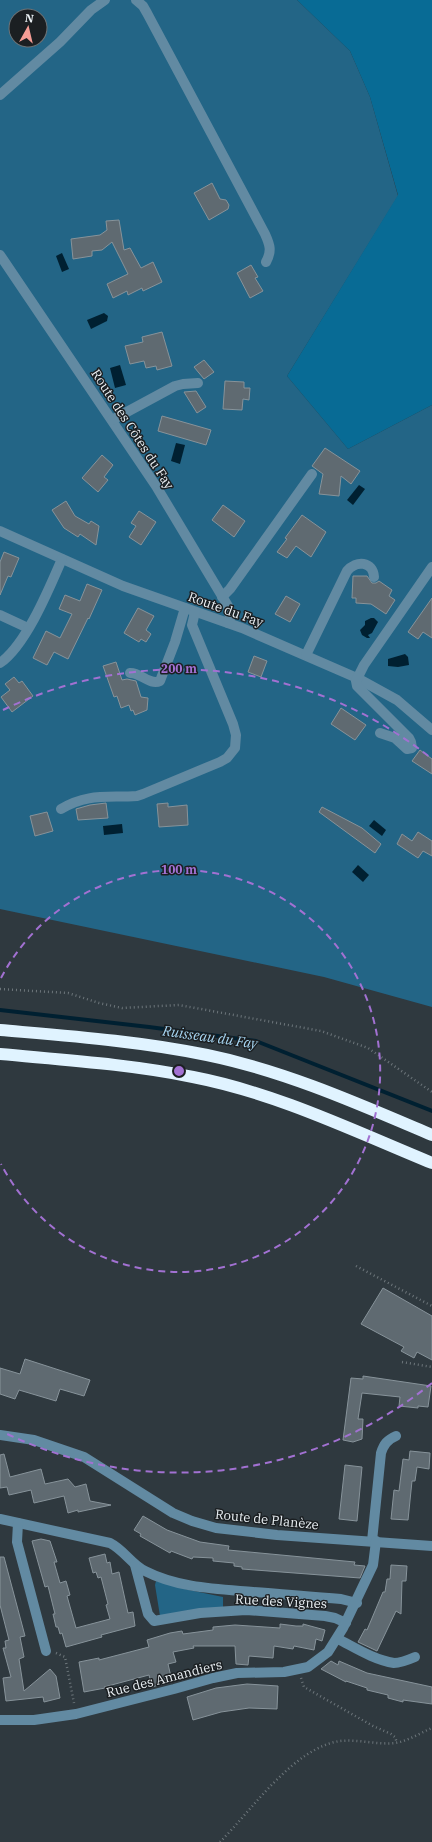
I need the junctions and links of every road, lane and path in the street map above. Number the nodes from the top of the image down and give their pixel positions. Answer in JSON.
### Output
{"nodes":[{"id":1,"x":105,"y":0,"type":"edge"},
{"id":2,"x":136,"y":0,"type":"edge"},
{"id":3,"x":0,"y":95,"type":"edge"},
{"id":4,"x":0,"y":255,"type":"edge"},
{"id":5,"x":266,"y":262,"type":"dead end"},
{"id":6,"x":198,"y":383,"type":"dead end"},
{"id":7,"x":112,"y":420,"type":"junction"},
{"id":8,"x":312,"y":474,"type":"dead end"},
{"id":9,"x":0,"y":531,"type":"edge"},
{"id":10,"x":62,"y":559,"type":"junction"},
{"id":11,"x":432,"y":567,"type":"edge"},
{"id":12,"x":374,"y":577,"type":"dead end"},
{"id":13,"x":222,"y":597,"type":"junction"},
{"id":14,"x":185,"y":608,"type":"junction"},
{"id":15,"x":195,"y":612,"type":"junction"},
{"id":16,"x":0,"y":615,"type":"edge"},
{"id":17,"x":228,"y":623,"type":"junction"},
{"id":18,"x":28,"y":628,"type":"junction"},
{"id":19,"x":306,"y":654,"type":"junction"},
{"id":20,"x":0,"y":663,"type":"edge"},
{"id":21,"x":130,"y":673,"type":"dead end"},
{"id":22,"x":357,"y":678,"type":"junction"},
{"id":23,"x":431,"y":726,"type":"edge"},
{"id":24,"x":380,"y":734,"type":"dead end"},
{"id":25,"x":61,"y":809,"type":"dead end"},
{"id":26,"x":0,"y":989,"type":"edge"},
{"id":27,"x":0,"y":1030,"type":"edge"},
{"id":28,"x":0,"y":1054,"type":"edge"},
{"id":29,"x":432,"y":1092,"type":"edge"},
{"id":30,"x":432,"y":1135,"type":"edge"},
{"id":31,"x":432,"y":1163,"type":"edge"},
{"id":32,"x":356,"y":1266,"type":"dead end"},
{"id":33,"x":432,"y":1306,"type":"edge"},
{"id":34,"x":402,"y":1362,"type":"dead end"},
{"id":35,"x":432,"y":1367,"type":"edge"},
{"id":36,"x":0,"y":1435,"type":"edge"},
{"id":37,"x":396,"y":1436,"type":"dead end"},
{"id":38,"x":0,"y":1519,"type":"edge"},
{"id":39,"x":18,"y":1523,"type":"junction"},
{"id":40,"x":374,"y":1541,"type":"junction"},
{"id":41,"x":432,"y":1546,"type":"edge"},
{"id":42,"x":135,"y":1565,"type":"junction"},
{"id":43,"x":356,"y":1603,"type":"junction"},
{"id":44,"x":346,"y":1622,"type":"junction"},
{"id":45,"x":338,"y":1639,"type":"junction"},
{"id":46,"x":46,"y":1651,"type":"joint"},
{"id":47,"x":415,"y":1656,"type":"dead end"},
{"id":48,"x":298,"y":1670,"type":"junction"},
{"id":49,"x":76,"y":1714,"type":"junction"},
{"id":50,"x":0,"y":1720,"type":"edge"},
{"id":51,"x":432,"y":1728,"type":"edge"},
{"id":52,"x":397,"y":1743,"type":"junction"},
{"id":53,"x":220,"y":1842,"type":"edge"}],
"edges":[{"from":1,"to":3,"type":"street"},
{"from":2,"to":5,"type":"street"},
{"from":4,"to":7,"type":"street","name":"Route des Côtes du Fay"},
{"from":6,"to":7,"type":"street"},
{"from":7,"to":13,"type":"street","name":"Route des Côtes du Fay"},
{"from":8,"to":13,"type":"street"},
{"from":9,"to":10,"type":"street","name":"Route du Fay"},
{"from":10,"to":14,"type":"street","name":"Route du Fay"},
{"from":10,"to":18,"type":"street"},
{"from":11,"to":22,"type":"street"},
{"from":12,"to":19,"type":"street"},
{"from":13,"to":17,"type":"street","name":"Route des Côtes du Fay"},
{"from":14,"to":15,"type":"street","name":"Route du Fay"},
{"from":14,"to":21,"type":"street"},
{"from":15,"to":17,"type":"street","name":"Route du Fay"},
{"from":15,"to":25,"type":"street"},
{"from":16,"to":18,"type":"street"},
{"from":17,"to":19,"type":"street","name":"Route du Fay"},
{"from":18,"to":20,"type":"street"},
{"from":19,"to":22,"type":"street","name":"Route du Fay"},
{"from":22,"to":23,"type":"street","name":"Route du Fay"},
{"from":22,"to":24,"type":"street"},
{"from":26,"to":29,"type":"path"},
{"from":27,"to":30,"type":"highway"},
{"from":28,"to":31,"type":"highway"},
{"from":32,"to":33,"type":"path"},
{"from":34,"to":35,"type":"path"},
{"from":36,"to":40,"type":"street","name":"Route de Planèze"},
{"from":37,"to":40,"type":"street","name":"Rue des Amandiers"},
{"from":38,"to":39,"type":"street","name":"Rue des Vignes"},
{"from":39,"to":42,"type":"street","name":"Rue des Vignes"},
{"from":39,"to":46,"type":"street"},
{"from":40,"to":41,"type":"street","name":"Route de Planèze"},
{"from":40,"to":43,"type":"street","name":"Rue des Amandiers"},
{"from":42,"to":43,"type":"street","name":"Rue des Vignes"},
{"from":42,"to":44,"type":"street","name":"Rue des Vignes"},
{"from":43,"to":44,"type":"street","name":"Rue des Amandiers"},
{"from":44,"to":45,"type":"street","name":"Rue des Amandiers"},
{"from":45,"to":47,"type":"street"},
{"from":45,"to":48,"type":"street","name":"Rue des Amandiers"},
{"from":46,"to":49,"type":"path"},
{"from":48,"to":49,"type":"street","name":"Rue des Amandiers"},
{"from":48,"to":52,"type":"path"},
{"from":49,"to":50,"type":"street","name":"Rue des Amandiers"},
{"from":51,"to":52,"type":"path"},
{"from":52,"to":53,"type":"path"}]}
